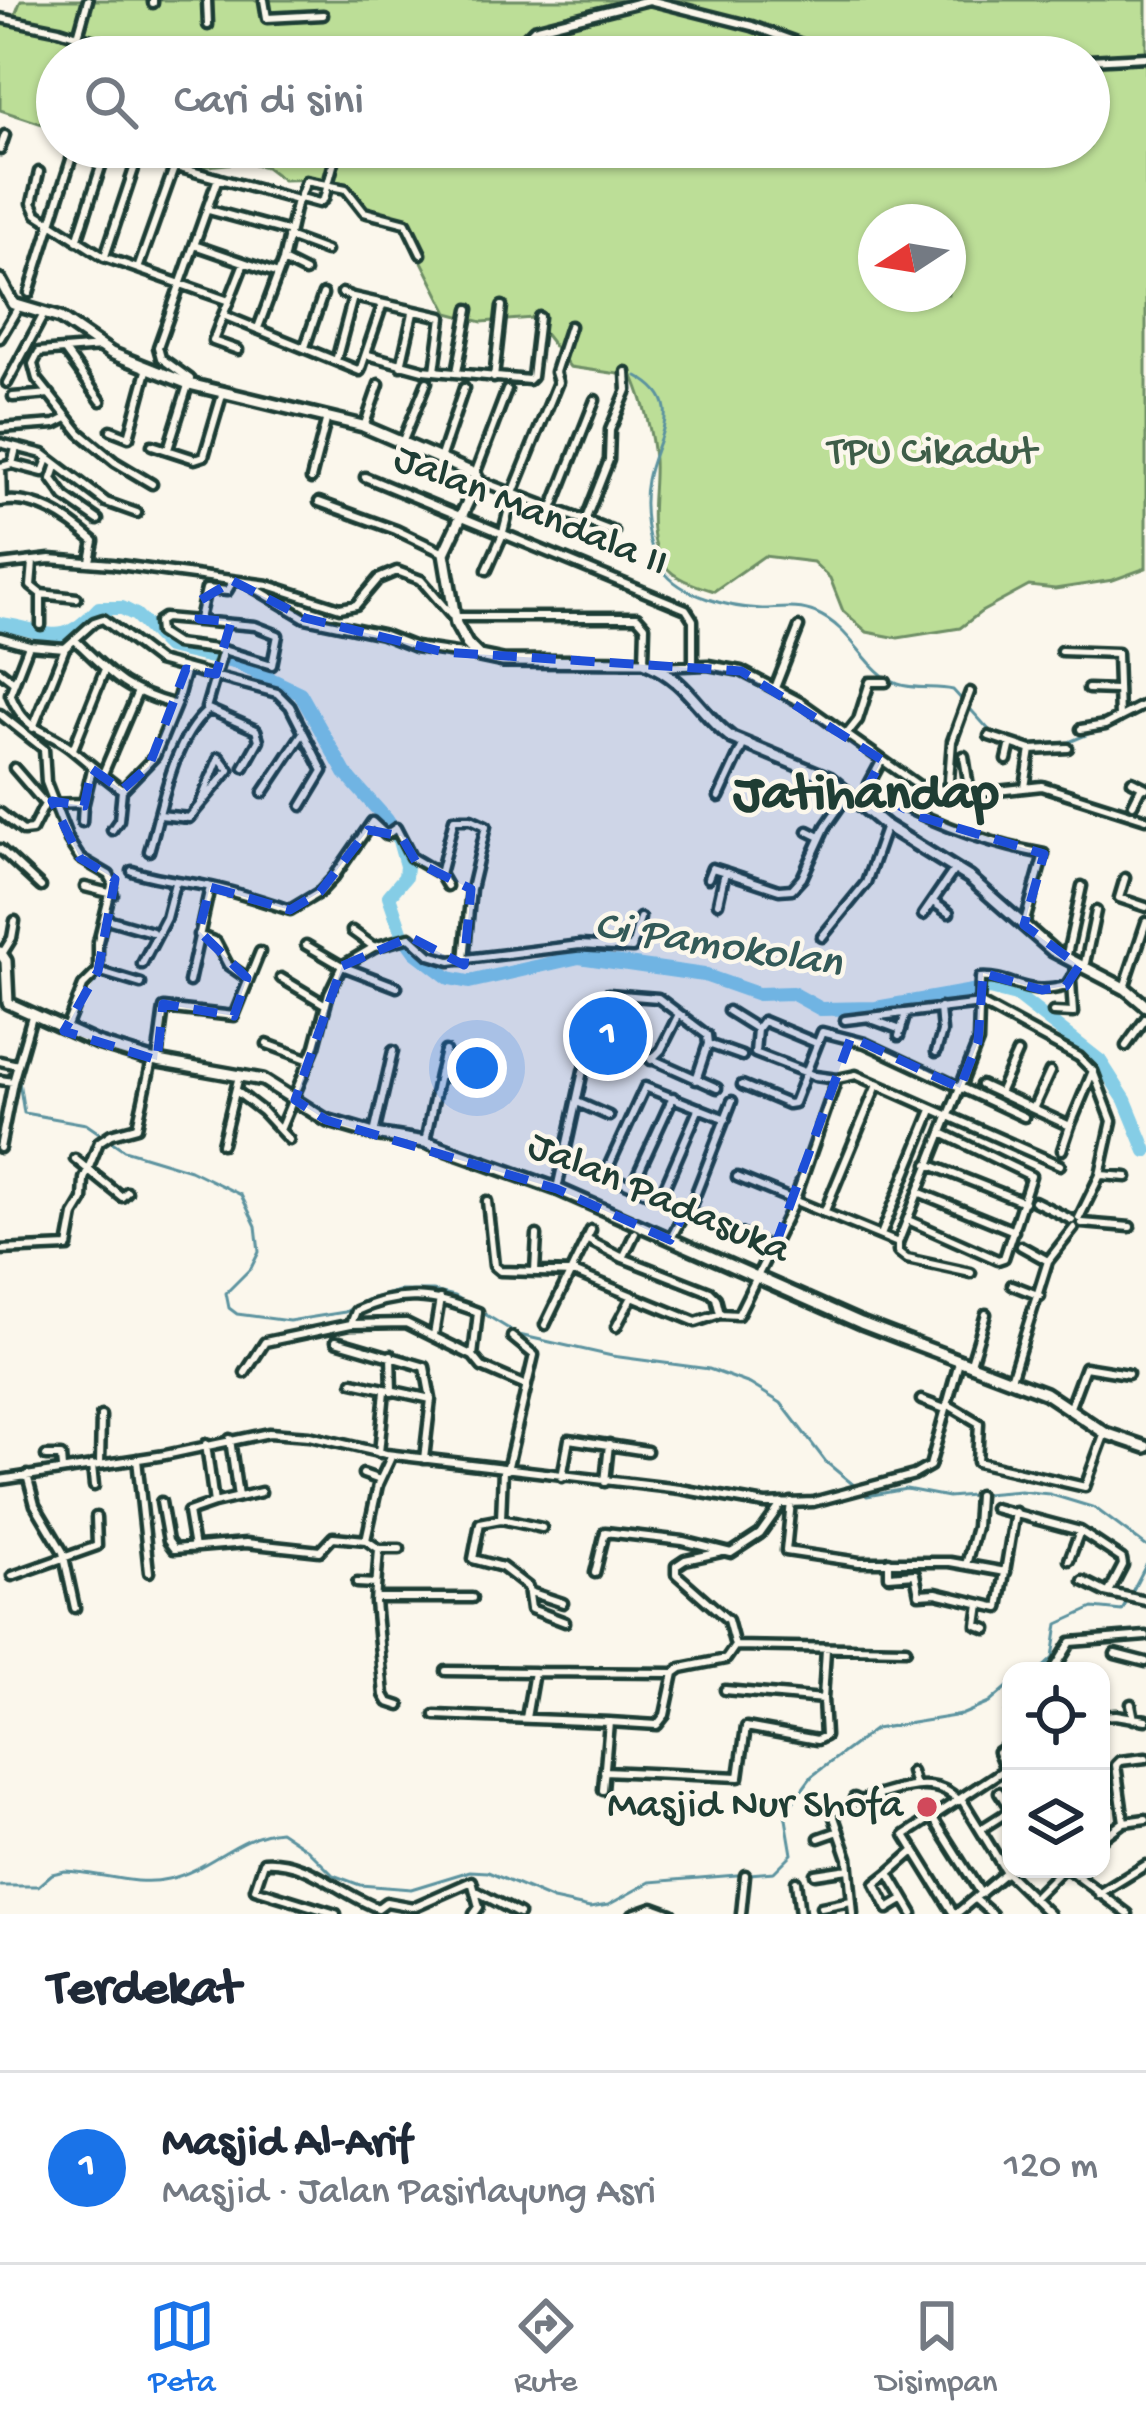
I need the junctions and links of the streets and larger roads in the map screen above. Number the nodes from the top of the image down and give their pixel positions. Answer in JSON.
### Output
{"nodes":[{"id":1,"x":88,"y":0,"type":"edge"},
{"id":2,"x":207,"y":0,"type":"edge"},
{"id":3,"x":264,"y":0,"type":"edge"},
{"id":4,"x":635,"y":3,"type":"edge"},
{"id":5,"x":323,"y":15,"type":"dead end"},
{"id":6,"x":0,"y":18,"type":"edge"},
{"id":7,"x":208,"y":25,"type":"dead end"},
{"id":8,"x":78,"y":35,"type":"junction"},
{"id":9,"x":81,"y":36,"type":"edge"},
{"id":10,"x":527,"y":36,"type":"edge"},
{"id":11,"x":778,"y":36,"type":"edge"},
{"id":12,"x":1146,"y":57,"type":"edge"},
{"id":13,"x":1110,"y":59,"type":"edge"},
{"id":14,"x":4,"y":135,"type":"dead end"},
{"id":15,"x":0,"y":150,"type":"edge"},
{"id":16,"x":68,"y":168,"type":"edge"},
{"id":17,"x":99,"y":168,"type":"edge"},
{"id":18,"x":134,"y":168,"type":"edge"},
{"id":19,"x":173,"y":168,"type":"joint"},
{"id":20,"x":332,"y":168,"type":"edge"},
{"id":21,"x":39,"y":172,"type":"dead end"},
{"id":22,"x":218,"y":178,"type":"junction"},
{"id":23,"x":327,"y":185,"type":"junction"},
{"id":24,"x":299,"y":200,"type":"junction"},
{"id":25,"x":208,"y":210,"type":"junction"},
{"id":26,"x":51,"y":224,"type":"junction"},
{"id":27,"x":289,"y":234,"type":"junction"},
{"id":28,"x":76,"y":242,"type":"junction"},
{"id":29,"x":196,"y":246,"type":"junction"},
{"id":30,"x":326,"y":251,"type":"dead end"},
{"id":31,"x":421,"y":254,"type":"dead end"},
{"id":32,"x":104,"y":257,"type":"junction"},
{"id":33,"x":283,"y":261,"type":"junction"},
{"id":34,"x":244,"y":263,"type":"junction"},
{"id":35,"x":138,"y":269,"type":"junction"},
{"id":36,"x":305,"y":272,"type":"dead end"},
{"id":37,"x":278,"y":274,"type":"junction"},
{"id":38,"x":0,"y":280,"type":"edge"},
{"id":39,"x":182,"y":284,"type":"junction"},
{"id":40,"x":29,"y":293,"type":"dead end"},
{"id":41,"x":342,"y":293,"type":"dead end"},
{"id":42,"x":323,"y":294,"type":"dead end"},
{"id":43,"x":353,"y":297,"type":"junction"},
{"id":44,"x":229,"y":301,"type":"junction"},
{"id":45,"x":19,"y":306,"type":"junction"},
{"id":46,"x":382,"y":306,"type":"junction"},
{"id":47,"x":502,"y":306,"type":"dead end"},
{"id":48,"x":469,"y":309,"type":"dead end"},
{"id":49,"x":413,"y":313,"type":"junction"},
{"id":50,"x":44,"y":314,"type":"junction"},
{"id":51,"x":223,"y":315,"type":"junction"},
{"id":52,"x":539,"y":317,"type":"dead end"},
{"id":53,"x":570,"y":326,"type":"dead end"},
{"id":54,"x":258,"y":328,"type":"junction"},
{"id":55,"x":0,"y":338,"type":"edge"},
{"id":56,"x":101,"y":347,"type":"junction"},
{"id":57,"x":305,"y":347,"type":"junction"},
{"id":58,"x":64,"y":350,"type":"junction"},
{"id":59,"x":238,"y":350,"type":"dead end"},
{"id":60,"x":368,"y":355,"type":"junction"},
{"id":61,"x":336,"y":361,"type":"junction"},
{"id":62,"x":148,"y":366,"type":"junction"},
{"id":63,"x":401,"y":366,"type":"junction"},
{"id":64,"x":435,"y":371,"type":"junction"},
{"id":65,"x":458,"y":372,"type":"junction"},
{"id":66,"x":626,"y":372,"type":"dead end"},
{"id":67,"x":494,"y":377,"type":"junction"},
{"id":68,"x":427,"y":382,"type":"dead end"},
{"id":69,"x":7,"y":383,"type":"dead end"},
{"id":70,"x":189,"y":383,"type":"junction"},
{"id":71,"x":380,"y":383,"type":"dead end"},
{"id":72,"x":464,"y":388,"type":"dead end"},
{"id":73,"x":507,"y":390,"type":"dead end"},
{"id":74,"x":223,"y":392,"type":"junction"},
{"id":75,"x":50,"y":394,"type":"junction"},
{"id":76,"x":13,"y":397,"type":"dead end"},
{"id":77,"x":596,"y":400,"type":"dead end"},
{"id":78,"x":101,"y":401,"type":"dead end"},
{"id":79,"x":327,"y":417,"type":"junction"},
{"id":80,"x":67,"y":418,"type":"junction"},
{"id":81,"x":364,"y":427,"type":"junction"},
{"id":82,"x":0,"y":428,"type":"edge"},
{"id":83,"x":111,"y":430,"type":"dead end"},
{"id":84,"x":0,"y":442,"type":"edge"},
{"id":85,"x":402,"y":443,"type":"junction"},
{"id":86,"x":152,"y":445,"type":"dead end"},
{"id":87,"x":16,"y":448,"type":"junction"},
{"id":88,"x":168,"y":449,"type":"junction"},
{"id":89,"x":48,"y":459,"type":"junction"},
{"id":90,"x":440,"y":459,"type":"junction"},
{"id":91,"x":12,"y":464,"type":"junction"},
{"id":92,"x":56,"y":467,"type":"junction"},
{"id":93,"x":365,"y":477,"type":"dead end"},
{"id":94,"x":477,"y":477,"type":"junction"},
{"id":95,"x":310,"y":479,"type":"dead end"},
{"id":96,"x":152,"y":484,"type":"dead end"},
{"id":97,"x":513,"y":493,"type":"junction"},
{"id":98,"x":1,"y":502,"type":"edge"},
{"id":99,"x":319,"y":502,"type":"dead end"},
{"id":100,"x":552,"y":508,"type":"junction"},
{"id":101,"x":136,"y":514,"type":"dead end"},
{"id":102,"x":462,"y":519,"type":"junction"},
{"id":103,"x":98,"y":520,"type":"dead end"},
{"id":104,"x":585,"y":521,"type":"junction"},
{"id":105,"x":614,"y":532,"type":"dead end"},
{"id":106,"x":502,"y":536,"type":"junction"},
{"id":107,"x":444,"y":553,"type":"junction"},
{"id":108,"x":90,"y":561,"type":"junction"},
{"id":109,"x":33,"y":562,"type":"junction"},
{"id":110,"x":0,"y":565,"type":"edge"},
{"id":111,"x":487,"y":570,"type":"dead end"},
{"id":112,"x":233,"y":581,"type":"junction"},
{"id":113,"x":246,"y":584,"type":"junction"},
{"id":114,"x":41,"y":593,"type":"junction"},
{"id":115,"x":77,"y":598,"type":"dead end"},
{"id":116,"x":199,"y":619,"type":"junction"},
{"id":117,"x":457,"y":624,"type":"junction"},
{"id":118,"x":41,"y":625,"type":"dead end"},
{"id":119,"x":800,"y":627,"type":"dead end"},
{"id":120,"x":0,"y":637,"type":"edge"},
{"id":121,"x":76,"y":640,"type":"junction"},
{"id":122,"x":29,"y":645,"type":"junction"},
{"id":123,"x":65,"y":648,"type":"junction"},
{"id":124,"x":1061,"y":651,"type":"dead end"},
{"id":125,"x":221,"y":656,"type":"junction"},
{"id":126,"x":479,"y":656,"type":"junction"},
{"id":127,"x":693,"y":664,"type":"junction"},
{"id":128,"x":649,"y":665,"type":"junction"},
{"id":129,"x":105,"y":669,"type":"junction"},
{"id":130,"x":185,"y":669,"type":"junction"},
{"id":131,"x":0,"y":671,"type":"edge"},
{"id":132,"x":217,"y":674,"type":"junction"},
{"id":133,"x":14,"y":682,"type":"junction"},
{"id":134,"x":886,"y":682,"type":"dead end"},
{"id":135,"x":775,"y":688,"type":"junction"},
{"id":136,"x":1088,"y":689,"type":"dead end"},
{"id":137,"x":1116,"y":690,"type":"junction"},
{"id":138,"x":970,"y":692,"type":"dead end"},
{"id":139,"x":137,"y":694,"type":"junction"},
{"id":140,"x":1146,"y":704,"type":"edge"},
{"id":141,"x":176,"y":705,"type":"junction"},
{"id":142,"x":207,"y":711,"type":"junction"},
{"id":143,"x":0,"y":714,"type":"edge"},
{"id":144,"x":1119,"y":718,"type":"junction"},
{"id":145,"x":32,"y":729,"type":"junction"},
{"id":146,"x":1081,"y":729,"type":"dead end"},
{"id":147,"x":303,"y":733,"type":"junction"},
{"id":148,"x":846,"y":735,"type":"junction"},
{"id":149,"x":988,"y":736,"type":"dead end"},
{"id":150,"x":744,"y":743,"type":"junction"},
{"id":151,"x":1010,"y":747,"type":"junction"},
{"id":152,"x":1068,"y":748,"type":"dead end"},
{"id":153,"x":73,"y":749,"type":"junction"},
{"id":154,"x":1030,"y":750,"type":"junction"},
{"id":155,"x":964,"y":756,"type":"dead end"},
{"id":156,"x":882,"y":760,"type":"junction"},
{"id":157,"x":1007,"y":760,"type":"dead end"},
{"id":158,"x":244,"y":766,"type":"dead end"},
{"id":159,"x":14,"y":768,"type":"dead end"},
{"id":160,"x":92,"y":770,"type":"junction"},
{"id":161,"x":102,"y":776,"type":"junction"},
{"id":162,"x":1132,"y":782,"type":"dead end"},
{"id":163,"x":1025,"y":787,"type":"junction"},
{"id":164,"x":1144,"y":787,"type":"edge"},
{"id":165,"x":122,"y":790,"type":"junction"},
{"id":166,"x":263,"y":793,"type":"dead end"},
{"id":167,"x":849,"y":793,"type":"junction"},
{"id":168,"x":948,"y":793,"type":"junction"},
{"id":169,"x":970,"y":794,"type":"junction"},
{"id":170,"x":719,"y":797,"type":"dead end"},
{"id":171,"x":48,"y":802,"type":"junction"},
{"id":172,"x":83,"y":804,"type":"junction"},
{"id":173,"x":200,"y":804,"type":"junction"},
{"id":174,"x":1133,"y":804,"type":"dead end"},
{"id":175,"x":302,"y":806,"type":"dead end"},
{"id":176,"x":1,"y":813,"type":"edge"},
{"id":177,"x":160,"y":815,"type":"junction"},
{"id":178,"x":1146,"y":819,"type":"edge"},
{"id":179,"x":82,"y":822,"type":"dead end"},
{"id":180,"x":886,"y":826,"type":"junction"},
{"id":181,"x":112,"y":830,"type":"dead end"},
{"id":182,"x":808,"y":831,"type":"dead end"},
{"id":183,"x":820,"y":837,"type":"junction"},
{"id":184,"x":0,"y":849,"type":"edge"},
{"id":185,"x":148,"y":851,"type":"dead end"},
{"id":186,"x":956,"y":867,"type":"junction"},
{"id":187,"x":132,"y":872,"type":"dead end"},
{"id":188,"x":725,"y":872,"type":"junction"},
{"id":189,"x":440,"y":874,"type":"junction"},
{"id":190,"x":708,"y":878,"type":"dead end"},
{"id":191,"x":1125,"y":878,"type":"dead end"},
{"id":192,"x":175,"y":883,"type":"junction"},
{"id":193,"x":85,"y":886,"type":"dead end"},
{"id":194,"x":447,"y":886,"type":"dead end"},
{"id":195,"x":1082,"y":886,"type":"dead end"},
{"id":196,"x":41,"y":887,"type":"dead end"},
{"id":197,"x":210,"y":887,"type":"junction"},
{"id":198,"x":112,"y":894,"type":"junction"},
{"id":199,"x":718,"y":902,"type":"dead end"},
{"id":200,"x":933,"y":902,"type":"junction"},
{"id":201,"x":1146,"y":907,"type":"edge"},
{"id":202,"x":1096,"y":911,"type":"dead end"},
{"id":203,"x":949,"y":913,"type":"dead end"},
{"id":204,"x":923,"y":915,"type":"dead end"},
{"id":205,"x":640,"y":918,"type":"dead end"},
{"id":206,"x":107,"y":919,"type":"junction"},
{"id":207,"x":15,"y":921,"type":"dead end"},
{"id":208,"x":1024,"y":925,"type":"junction"},
{"id":209,"x":1146,"y":925,"type":"edge"},
{"id":210,"x":352,"y":931,"type":"dead end"},
{"id":211,"x":152,"y":932,"type":"dead end"},
{"id":212,"x":198,"y":935,"type":"junction"},
{"id":213,"x":822,"y":937,"type":"dead end"},
{"id":214,"x":306,"y":945,"type":"dead end"},
{"id":215,"x":374,"y":947,"type":"junction"},
{"id":216,"x":260,"y":952,"type":"dead end"},
{"id":217,"x":1,"y":953,"type":"edge"},
{"id":218,"x":1066,"y":958,"type":"junction"},
{"id":219,"x":464,"y":960,"type":"junction"},
{"id":220,"x":142,"y":964,"type":"dead end"},
{"id":221,"x":342,"y":966,"type":"junction"},
{"id":222,"x":1081,"y":967,"type":"junction"},
{"id":223,"x":98,"y":971,"type":"junction"},
{"id":224,"x":247,"y":978,"type":"junction"},
{"id":225,"x":281,"y":978,"type":"dead end"},
{"id":226,"x":1071,"y":981,"type":"junction"},
{"id":227,"x":189,"y":982,"type":"dead end"},
{"id":228,"x":141,"y":984,"type":"dead end"},
{"id":229,"x":397,"y":987,"type":"dead end"},
{"id":230,"x":1125,"y":988,"type":"junction"},
{"id":231,"x":608,"y":994,"type":"dead end"},
{"id":232,"x":980,"y":1000,"type":"junction"},
{"id":233,"x":4,"y":1003,"type":"edge"},
{"id":234,"x":326,"y":1004,"type":"junction"},
{"id":235,"x":1146,"y":1006,"type":"edge"},
{"id":236,"x":940,"y":1008,"type":"junction"},
{"id":237,"x":728,"y":1011,"type":"dead end"},
{"id":238,"x":1053,"y":1012,"type":"dead end"},
{"id":239,"x":906,"y":1013,"type":"junction"},
{"id":240,"x":680,"y":1014,"type":"junction"},
{"id":241,"x":32,"y":1016,"type":"junction"},
{"id":242,"x":868,"y":1018,"type":"junction"},
{"id":243,"x":1146,"y":1018,"type":"edge"},
{"id":244,"x":845,"y":1019,"type":"dead end"},
{"id":245,"x":758,"y":1029,"type":"junction"},
{"id":246,"x":64,"y":1031,"type":"junction"},
{"id":247,"x":817,"y":1039,"type":"junction"},
{"id":248,"x":708,"y":1043,"type":"junction"},
{"id":249,"x":267,"y":1044,"type":"dead end"},
{"id":250,"x":1126,"y":1046,"type":"dead end"},
{"id":251,"x":393,"y":1051,"type":"dead end"},
{"id":252,"x":445,"y":1051,"type":"dead end"},
{"id":253,"x":936,"y":1052,"type":"dead end"},
{"id":254,"x":1017,"y":1053,"type":"dead end"},
{"id":255,"x":742,"y":1055,"type":"dead end"},
{"id":256,"x":0,"y":1060,"type":"edge"},
{"id":257,"x":155,"y":1060,"type":"junction"},
{"id":258,"x":310,"y":1060,"type":"junction"},
{"id":259,"x":651,"y":1060,"type":"junction"},
{"id":260,"x":18,"y":1066,"type":"junction"},
{"id":261,"x":1094,"y":1071,"type":"junction"},
{"id":262,"x":1050,"y":1072,"type":"dead end"},
{"id":263,"x":240,"y":1073,"type":"junction"},
{"id":264,"x":804,"y":1073,"type":"junction"},
{"id":265,"x":440,"y":1076,"type":"junction"},
{"id":266,"x":470,"y":1079,"type":"dead end"},
{"id":267,"x":837,"y":1079,"type":"junction"},
{"id":268,"x":0,"y":1080,"type":"edge"},
{"id":269,"x":696,"y":1080,"type":"junction"},
{"id":270,"x":13,"y":1082,"type":"junction"},
{"id":271,"x":742,"y":1084,"type":"dead end"},
{"id":272,"x":877,"y":1085,"type":"junction"},
{"id":273,"x":981,"y":1085,"type":"dead end"},
{"id":274,"x":716,"y":1088,"type":"dead end"},
{"id":275,"x":960,"y":1088,"type":"junction"},
{"id":276,"x":236,"y":1091,"type":"junction"},
{"id":277,"x":999,"y":1093,"type":"junction"},
{"id":278,"x":674,"y":1096,"type":"junction"},
{"id":279,"x":295,"y":1100,"type":"junction"},
{"id":280,"x":732,"y":1101,"type":"dead end"},
{"id":281,"x":577,"y":1102,"type":"junction"},
{"id":282,"x":699,"y":1107,"type":"junction"},
{"id":283,"x":1033,"y":1109,"type":"junction"},
{"id":284,"x":932,"y":1110,"type":"junction"},
{"id":285,"x":609,"y":1116,"type":"dead end"},
{"id":286,"x":949,"y":1117,"type":"junction"},
{"id":287,"x":1024,"y":1117,"type":"dead end"},
{"id":288,"x":726,"y":1119,"type":"junction"},
{"id":289,"x":1070,"y":1126,"type":"junction"},
{"id":290,"x":280,"y":1130,"type":"junction"},
{"id":291,"x":941,"y":1133,"type":"junction"},
{"id":292,"x":374,"y":1134,"type":"junction"},
{"id":293,"x":289,"y":1140,"type":"dead end"},
{"id":294,"x":425,"y":1142,"type":"junction"},
{"id":295,"x":222,"y":1144,"type":"dead end"},
{"id":296,"x":0,"y":1148,"type":"edge"},
{"id":297,"x":1062,"y":1150,"type":"dead end"},
{"id":298,"x":75,"y":1159,"type":"dead end"},
{"id":299,"x":928,"y":1164,"type":"junction"},
{"id":300,"x":1060,"y":1165,"type":"dead end"},
{"id":301,"x":86,"y":1172,"type":"junction"},
{"id":302,"x":1100,"y":1174,"type":"junction"},
{"id":303,"x":737,"y":1177,"type":"dead end"},
{"id":304,"x":1127,"y":1177,"type":"dead end"},
{"id":305,"x":632,"y":1186,"type":"junction"},
{"id":306,"x":557,"y":1189,"type":"junction"},
{"id":307,"x":127,"y":1192,"type":"dead end"},
{"id":308,"x":918,"y":1192,"type":"junction"},
{"id":309,"x":660,"y":1198,"type":"junction"},
{"id":310,"x":487,"y":1201,"type":"dead end"},
{"id":311,"x":794,"y":1202,"type":"junction"},
{"id":312,"x":1024,"y":1202,"type":"junction"},
{"id":313,"x":1034,"y":1202,"type":"dead end"},
{"id":314,"x":688,"y":1210,"type":"junction"},
{"id":315,"x":824,"y":1213,"type":"junction"},
{"id":316,"x":908,"y":1220,"type":"junction"},
{"id":317,"x":1077,"y":1222,"type":"junction"},
{"id":318,"x":1130,"y":1227,"type":"dead end"},
{"id":319,"x":591,"y":1230,"type":"dead end"},
{"id":320,"x":1013,"y":1231,"type":"junction"},
{"id":321,"x":635,"y":1234,"type":"dead end"},
{"id":322,"x":881,"y":1234,"type":"junction"},
{"id":323,"x":537,"y":1235,"type":"dead end"},
{"id":324,"x":586,"y":1239,"type":"junction"},
{"id":325,"x":670,"y":1240,"type":"junction"},
{"id":326,"x":898,"y":1244,"type":"junction"},
{"id":327,"x":1021,"y":1246,"type":"dead end"},
{"id":328,"x":0,"y":1250,"type":"edge"},
{"id":329,"x":774,"y":1250,"type":"junction"},
{"id":330,"x":623,"y":1258,"type":"junction"},
{"id":331,"x":1048,"y":1261,"type":"junction"},
{"id":332,"x":535,"y":1271,"type":"junction"},
{"id":333,"x":570,"y":1272,"type":"junction"},
{"id":334,"x":971,"y":1273,"type":"dead end"},
{"id":335,"x":758,"y":1279,"type":"junction"},
{"id":336,"x":1012,"y":1285,"type":"dead end"},
{"id":337,"x":632,"y":1297,"type":"junction"},
{"id":338,"x":1040,"y":1297,"type":"junction"},
{"id":339,"x":440,"y":1299,"type":"junction"},
{"id":340,"x":986,"y":1313,"type":"dead end"},
{"id":341,"x":720,"y":1314,"type":"junction"},
{"id":342,"x":351,"y":1324,"type":"junction"},
{"id":343,"x":545,"y":1324,"type":"dead end"},
{"id":344,"x":616,"y":1327,"type":"dead end"},
{"id":345,"x":434,"y":1335,"type":"junction"},
{"id":346,"x":512,"y":1336,"type":"dead end"},
{"id":347,"x":336,"y":1342,"type":"dead end"},
{"id":348,"x":392,"y":1355,"type":"junction"},
{"id":349,"x":473,"y":1355,"type":"junction"},
{"id":350,"x":965,"y":1361,"type":"junction"},
{"id":351,"x":245,"y":1373,"type":"dead end"},
{"id":352,"x":1127,"y":1374,"type":"dead end"},
{"id":353,"x":1011,"y":1379,"type":"junction"},
{"id":354,"x":353,"y":1382,"type":"dead end"},
{"id":355,"x":526,"y":1386,"type":"junction"},
{"id":356,"x":388,"y":1392,"type":"junction"},
{"id":357,"x":431,"y":1399,"type":"junction"},
{"id":358,"x":921,"y":1400,"type":"dead end"},
{"id":359,"x":946,"y":1406,"type":"junction"},
{"id":360,"x":1070,"y":1407,"type":"junction"},
{"id":361,"x":101,"y":1416,"type":"dead end"},
{"id":362,"x":1106,"y":1432,"type":"junction"},
{"id":363,"x":230,"y":1438,"type":"junction"},
{"id":364,"x":206,"y":1444,"type":"junction"},
{"id":365,"x":609,"y":1444,"type":"junction"},
{"id":366,"x":1146,"y":1447,"type":"edge"},
{"id":367,"x":646,"y":1451,"type":"dead end"},
{"id":368,"x":380,"y":1453,"type":"junction"},
{"id":369,"x":392,"y":1455,"type":"junction"},
{"id":370,"x":46,"y":1456,"type":"dead end"},
{"id":371,"x":137,"y":1459,"type":"junction"},
{"id":372,"x":424,"y":1459,"type":"junction"},
{"id":373,"x":96,"y":1465,"type":"junction"},
{"id":374,"x":62,"y":1469,"type":"junction"},
{"id":375,"x":505,"y":1470,"type":"junction"},
{"id":376,"x":363,"y":1474,"type":"dead end"},
{"id":377,"x":26,"y":1475,"type":"junction"},
{"id":378,"x":562,"y":1477,"type":"junction"},
{"id":379,"x":0,"y":1480,"type":"edge"},
{"id":380,"x":380,"y":1480,"type":"junction"},
{"id":381,"x":604,"y":1483,"type":"junction"},
{"id":382,"x":94,"y":1486,"type":"dead end"},
{"id":383,"x":261,"y":1492,"type":"dead end"},
{"id":384,"x":978,"y":1495,"type":"dead end"},
{"id":385,"x":238,"y":1497,"type":"junction"},
{"id":386,"x":161,"y":1502,"type":"dead end"},
{"id":387,"x":214,"y":1502,"type":"junction"},
{"id":388,"x":787,"y":1503,"type":"junction"},
{"id":389,"x":994,"y":1508,"type":"dead end"},
{"id":390,"x":1015,"y":1512,"type":"junction"},
{"id":391,"x":96,"y":1517,"type":"dead end"},
{"id":392,"x":501,"y":1519,"type":"junction"},
{"id":393,"x":542,"y":1528,"type":"dead end"},
{"id":394,"x":1080,"y":1531,"type":"junction"},
{"id":395,"x":366,"y":1540,"type":"junction"},
{"id":396,"x":194,"y":1547,"type":"junction"},
{"id":397,"x":379,"y":1549,"type":"junction"},
{"id":398,"x":400,"y":1550,"type":"dead end"},
{"id":399,"x":722,"y":1552,"type":"junction"},
{"id":400,"x":65,"y":1558,"type":"junction"},
{"id":401,"x":1070,"y":1560,"type":"dead end"},
{"id":402,"x":889,"y":1562,"type":"junction"},
{"id":403,"x":965,"y":1565,"type":"junction"},
{"id":404,"x":149,"y":1572,"type":"dead end"},
{"id":405,"x":1006,"y":1572,"type":"junction"},
{"id":406,"x":595,"y":1573,"type":"dead end"},
{"id":407,"x":12,"y":1576,"type":"dead end"},
{"id":408,"x":1083,"y":1581,"type":"dead end"},
{"id":409,"x":357,"y":1583,"type":"dead end"},
{"id":410,"x":376,"y":1584,"type":"junction"},
{"id":411,"x":530,"y":1592,"type":"junction"},
{"id":412,"x":1109,"y":1592,"type":"junction"},
{"id":413,"x":376,"y":1598,"type":"junction"},
{"id":414,"x":472,"y":1598,"type":"dead end"},
{"id":415,"x":1146,"y":1600,"type":"edge"},
{"id":416,"x":563,"y":1603,"type":"dead end"},
{"id":417,"x":980,"y":1604,"type":"junction"},
{"id":418,"x":74,"y":1609,"type":"dead end"},
{"id":419,"x":565,"y":1622,"type":"dead end"},
{"id":420,"x":987,"y":1629,"type":"dead end"},
{"id":421,"x":1146,"y":1636,"type":"edge"},
{"id":422,"x":735,"y":1646,"type":"junction"},
{"id":423,"x":826,"y":1649,"type":"junction"},
{"id":424,"x":906,"y":1649,"type":"dead end"},
{"id":425,"x":1115,"y":1654,"type":"dead end"},
{"id":426,"x":1058,"y":1662,"type":"edge"},
{"id":427,"x":1146,"y":1662,"type":"edge"},
{"id":428,"x":446,"y":1671,"type":"dead end"},
{"id":429,"x":534,"y":1672,"type":"junction"},
{"id":430,"x":674,"y":1673,"type":"junction"},
{"id":431,"x":725,"y":1690,"type":"dead end"},
{"id":432,"x":823,"y":1699,"type":"junction"},
{"id":433,"x":1132,"y":1704,"type":"dead end"},
{"id":434,"x":400,"y":1706,"type":"dead end"},
{"id":435,"x":435,"y":1714,"type":"dead end"},
{"id":436,"x":1110,"y":1715,"type":"edge"},
{"id":437,"x":526,"y":1718,"type":"junction"},
{"id":438,"x":1134,"y":1719,"type":"junction"},
{"id":439,"x":1146,"y":1720,"type":"edge"},
{"id":440,"x":609,"y":1722,"type":"junction"},
{"id":441,"x":1146,"y":1758,"type":"edge"},
{"id":442,"x":1003,"y":1770,"type":"edge"},
{"id":443,"x":604,"y":1771,"type":"junction"},
{"id":444,"x":911,"y":1772,"type":"dead end"},
{"id":445,"x":915,"y":1786,"type":"junction"},
{"id":446,"x":603,"y":1790,"type":"dead end"},
{"id":447,"x":999,"y":1792,"type":"dead end"},
{"id":448,"x":1002,"y":1797,"type":"edge"},
{"id":449,"x":854,"y":1798,"type":"dead end"},
{"id":450,"x":960,"y":1800,"type":"junction"},
{"id":451,"x":1002,"y":1816,"type":"edge"},
{"id":452,"x":834,"y":1817,"type":"dead end"},
{"id":453,"x":933,"y":1818,"type":"junction"},
{"id":454,"x":1146,"y":1819,"type":"edge"},
{"id":455,"x":1124,"y":1822,"type":"junction"},
{"id":456,"x":981,"y":1829,"type":"junction"},
{"id":457,"x":839,"y":1832,"type":"junction"},
{"id":458,"x":1110,"y":1832,"type":"edge"},
{"id":459,"x":819,"y":1838,"type":"dead end"},
{"id":460,"x":914,"y":1851,"type":"junction"},
{"id":461,"x":1002,"y":1865,"type":"edge"},
{"id":462,"x":1146,"y":1865,"type":"edge"},
{"id":463,"x":848,"y":1869,"type":"junction"},
{"id":464,"x":889,"y":1873,"type":"junction"},
{"id":465,"x":815,"y":1874,"type":"dead end"},
{"id":466,"x":746,"y":1875,"type":"dead end"},
{"id":467,"x":1002,"y":1876,"type":"edge"},
{"id":468,"x":1012,"y":1878,"type":"edge"},
{"id":469,"x":1055,"y":1878,"type":"edge"},
{"id":470,"x":1077,"y":1878,"type":"edge"},
{"id":471,"x":796,"y":1881,"type":"dead end"},
{"id":472,"x":478,"y":1892,"type":"junction"},
{"id":473,"x":1099,"y":1894,"type":"junction"},
{"id":474,"x":978,"y":1897,"type":"junction"},
{"id":475,"x":1034,"y":1898,"type":"junction"},
{"id":476,"x":851,"y":1900,"type":"junction"},
{"id":477,"x":903,"y":1900,"type":"junction"},
{"id":478,"x":821,"y":1907,"type":"dead end"},
{"id":479,"x":376,"y":1911,"type":"edge"},
{"id":480,"x":335,"y":1914,"type":"edge"},
{"id":481,"x":474,"y":1914,"type":"edge"},
{"id":482,"x":519,"y":1914,"type":"edge"},
{"id":483,"x":633,"y":1914,"type":"edge"},
{"id":484,"x":672,"y":1914,"type":"edge"},
{"id":485,"x":741,"y":1914,"type":"edge"},
{"id":486,"x":800,"y":1914,"type":"edge"},
{"id":487,"x":853,"y":1914,"type":"edge"},
{"id":488,"x":913,"y":1914,"type":"edge"},
{"id":489,"x":955,"y":1914,"type":"edge"},
{"id":490,"x":992,"y":1914,"type":"edge"},
{"id":491,"x":1049,"y":1914,"type":"edge"},
{"id":492,"x":1125,"y":1914,"type":"edge"}],
"edges":[{"from":1,"to":8,"type":"street"},
{"from":2,"to":7,"type":"street"},
{"from":3,"to":5,"type":"street"},
{"from":4,"to":10,"type":"street"},
{"from":4,"to":11,"type":"street"},
{"from":6,"to":8,"type":"street"},
{"from":8,"to":9,"type":"street"},
{"from":12,"to":13,"type":"street"},
{"from":14,"to":15,"type":"street"},
{"from":16,"to":26,"type":"street"},
{"from":17,"to":28,"type":"street"},
{"from":18,"to":32,"type":"street"},
{"from":19,"to":22,"type":"street"},
{"from":19,"to":35,"type":"street"},
{"from":20,"to":23,"type":"street"},
{"from":21,"to":26,"type":"street"},
{"from":22,"to":24,"type":"street"},
{"from":22,"to":25,"type":"street"},
{"from":23,"to":24,"type":"street"},
{"from":23,"to":24,"type":"street"},
{"from":23,"to":31,"type":"street"},
{"from":24,"to":27,"type":"street"},
{"from":25,"to":27,"type":"street"},
{"from":25,"to":29,"type":"street"},
{"from":26,"to":28,"type":"street"},
{"from":26,"to":40,"type":"street"},
{"from":27,"to":30,"type":"street"},
{"from":27,"to":33,"type":"street"},
{"from":28,"to":32,"type":"street"},
{"from":29,"to":34,"type":"street"},
{"from":29,"to":39,"type":"street"},
{"from":32,"to":35,"type":"street"},
{"from":33,"to":36,"type":"street"},
{"from":33,"to":37,"type":"street"},
{"from":34,"to":37,"type":"street"},
{"from":34,"to":44,"type":"street"},
{"from":35,"to":39,"type":"street"},
{"from":37,"to":54,"type":"street"},
{"from":38,"to":45,"type":"street"},
{"from":39,"to":44,"type":"street"},
{"from":39,"to":70,"type":"street"},
{"from":41,"to":43,"type":"street"},
{"from":42,"to":57,"type":"street"},
{"from":43,"to":46,"type":"street"},
{"from":43,"to":61,"type":"street"},
{"from":44,"to":51,"type":"street"},
{"from":45,"to":50,"type":"street"},
{"from":45,"to":55,"type":"street"},
{"from":46,"to":49,"type":"street"},
{"from":46,"to":60,"type":"street"},
{"from":47,"to":67,"type":"street"},
{"from":48,"to":65,"type":"street"},
{"from":49,"to":63,"type":"street"},
{"from":49,"to":64,"type":"street"},
{"from":50,"to":56,"type":"street"},
{"from":50,"to":69,"type":"street"},
{"from":51,"to":54,"type":"street"},
{"from":51,"to":59,"type":"street"},
{"from":52,"to":67,"type":"street"},
{"from":53,"to":97,"type":"street"},
{"from":54,"to":57,"type":"street"},
{"from":56,"to":58,"type":"street"},
{"from":56,"to":62,"type":"street"},
{"from":57,"to":61,"type":"street"},
{"from":58,"to":75,"type":"street"},
{"from":58,"to":78,"type":"street"},
{"from":60,"to":61,"type":"street"},
{"from":60,"to":63,"type":"street"},
{"from":62,"to":70,"type":"street"},
{"from":62,"to":83,"type":"street"},
{"from":63,"to":64,"type":"street"},
{"from":64,"to":65,"type":"street"},
{"from":65,"to":67,"type":"street"},
{"from":66,"to":104,"type":"street"},
{"from":68,"to":85,"type":"street"},
{"from":70,"to":74,"type":"street"},
{"from":70,"to":88,"type":"street"},
{"from":71,"to":81,"type":"street"},
{"from":72,"to":90,"type":"street"},
{"from":73,"to":94,"type":"street"},
{"from":74,"to":79,"type":"street"},
{"from":74,"to":88,"type":"street"},
{"from":75,"to":76,"type":"street"},
{"from":75,"to":80,"type":"street"},
{"from":77,"to":100,"type":"street"},
{"from":79,"to":81,"type":"street"},
{"from":79,"to":95,"type":"street"},
{"from":80,"to":82,"type":"street"},
{"from":80,"to":96,"type":"street"},
{"from":81,"to":85,"type":"street"},
{"from":84,"to":87,"type":"street"},
{"from":85,"to":90,"type":"street"},
{"from":86,"to":88,"type":"street"},
{"from":87,"to":89,"type":"street"},
{"from":87,"to":91,"type":"street"},
{"from":89,"to":91,"type":"street"},
{"from":89,"to":92,"type":"street"},
{"from":90,"to":94,"type":"street"},
{"from":91,"to":98,"type":"street"},
{"from":92,"to":101,"type":"street"},
{"from":92,"to":103,"type":"street"},
{"from":93,"to":102,"type":"street","name":"Jalan Mandala II"},
{"from":94,"to":97,"type":"street"},
{"from":94,"to":102,"type":"street"},
{"from":97,"to":100,"type":"street"},
{"from":97,"to":106,"type":"street"},
{"from":98,"to":108,"type":"street"},
{"from":99,"to":107,"type":"street"},
{"from":100,"to":104,"type":"street"},
{"from":102,"to":106,"type":"street","name":"Jalan Mandala II"},
{"from":102,"to":107,"type":"street"},
{"from":104,"to":105,"type":"street"},
{"from":106,"to":111,"type":"street"},
{"from":106,"to":127,"type":"street","name":"Jalan Mandala II"},
{"from":107,"to":117,"type":"street"},
{"from":108,"to":109,"type":"street"},
{"from":108,"to":112,"type":"street"},
{"from":109,"to":110,"type":"street"},
{"from":109,"to":114,"type":"street"},
{"from":112,"to":113,"type":"street"},
{"from":112,"to":116,"type":"street"},
{"from":113,"to":117,"type":"street"},
{"from":113,"to":126,"type":"street"},
{"from":114,"to":115,"type":"street"},
{"from":114,"to":118,"type":"street"},
{"from":116,"to":125,"type":"street"},
{"from":116,"to":125,"type":"street"},
{"from":117,"to":126,"type":"street"},
{"from":117,"to":128,"type":"street"},
{"from":119,"to":135,"type":"street"},
{"from":120,"to":122,"type":"street"},
{"from":121,"to":123,"type":"street"},
{"from":121,"to":129,"type":"street"},
{"from":121,"to":130,"type":"street"},
{"from":122,"to":123,"type":"street"},
{"from":122,"to":133,"type":"street"},
{"from":123,"to":145,"type":"street"},
{"from":124,"to":137,"type":"street"},
{"from":125,"to":132,"type":"street"},
{"from":126,"to":128,"type":"street"},
{"from":127,"to":128,"type":"street"},
{"from":127,"to":135,"type":"street"},
{"from":128,"to":150,"type":"street"},
{"from":129,"to":139,"type":"street"},
{"from":129,"to":153,"type":"street"},
{"from":130,"to":132,"type":"street"},
{"from":130,"to":141,"type":"street"},
{"from":131,"to":133,"type":"street"},
{"from":132,"to":142,"type":"street"},
{"from":132,"to":147,"type":"street"},
{"from":133,"to":145,"type":"street"},
{"from":134,"to":148,"type":"street"},
{"from":135,"to":148,"type":"street"},
{"from":136,"to":137,"type":"street"},
{"from":137,"to":144,"type":"street"},
{"from":138,"to":168,"type":"street"},
{"from":139,"to":141,"type":"street"},
{"from":139,"to":161,"type":"street"},
{"from":140,"to":144,"type":"street"},
{"from":141,"to":165,"type":"street"},
{"from":142,"to":158,"type":"street"},
{"from":142,"to":177,"type":"street"},
{"from":143,"to":171,"type":"street"},
{"from":144,"to":146,"type":"street"},
{"from":145,"to":153,"type":"street"},
{"from":147,"to":166,"type":"street"},
{"from":147,"to":175,"type":"street"},
{"from":148,"to":156,"type":"street"},
{"from":149,"to":151,"type":"street"},
{"from":150,"to":167,"type":"street"},
{"from":150,"to":170,"type":"street"},
{"from":151,"to":154,"type":"street"},
{"from":151,"to":157,"type":"street"},
{"from":152,"to":154,"type":"street"},
{"from":153,"to":160,"type":"street"},
{"from":154,"to":163,"type":"street"},
{"from":155,"to":169,"type":"street"},
{"from":156,"to":168,"type":"street"},
{"from":156,"to":208,"type":"street"},
{"from":159,"to":171,"type":"street"},
{"from":160,"to":161,"type":"street"},
{"from":160,"to":172,"type":"street"},
{"from":161,"to":165,"type":"street"},
{"from":162,"to":164,"type":"street"},
{"from":163,"to":169,"type":"street"},
{"from":163,"to":178,"type":"street"},
{"from":164,"to":174,"type":"street"},
{"from":165,"to":181,"type":"street"},
{"from":167,"to":180,"type":"street"},
{"from":167,"to":183,"type":"street"},
{"from":168,"to":169,"type":"street"},
{"from":171,"to":172,"type":"street"},
{"from":171,"to":176,"type":"street"},
{"from":171,"to":198,"type":"street"},
{"from":172,"to":179,"type":"street"},
{"from":173,"to":173,"type":"street"},
{"from":173,"to":177,"type":"street"},
{"from":177,"to":185,"type":"street"},
{"from":180,"to":186,"type":"street"},
{"from":180,"to":213,"type":"street"},
{"from":182,"to":183,"type":"street"},
{"from":183,"to":188,"type":"street"},
{"from":184,"to":196,"type":"street"},
{"from":186,"to":200,"type":"street"},
{"from":186,"to":208,"type":"street"},
{"from":187,"to":192,"type":"street"},
{"from":188,"to":190,"type":"street"},
{"from":188,"to":199,"type":"street"},
{"from":189,"to":194,"type":"street"},
{"from":189,"to":197,"type":"street"},
{"from":189,"to":219,"type":"street"},
{"from":191,"to":201,"type":"street"},
{"from":192,"to":197,"type":"street"},
{"from":192,"to":220,"type":"street"},
{"from":193,"to":198,"type":"street"},
{"from":195,"to":218,"type":"street"},
{"from":197,"to":212,"type":"street"},
{"from":198,"to":206,"type":"street"},
{"from":200,"to":203,"type":"street"},
{"from":200,"to":204,"type":"street"},
{"from":202,"to":222,"type":"street"},
{"from":205,"to":219,"type":"street"},
{"from":206,"to":211,"type":"street"},
{"from":206,"to":223,"type":"street"},
{"from":207,"to":217,"type":"street"},
{"from":208,"to":218,"type":"street"},
{"from":209,"to":230,"type":"street"},
{"from":210,"to":215,"type":"street"},
{"from":212,"to":224,"type":"street"},
{"from":212,"to":227,"type":"street"},
{"from":214,"to":221,"type":"street"},
{"from":215,"to":219,"type":"street"},
{"from":215,"to":221,"type":"street"},
{"from":216,"to":224,"type":"street"},
{"from":217,"to":233,"type":"street"},
{"from":218,"to":222,"type":"street"},
{"from":221,"to":229,"type":"street"},
{"from":221,"to":234,"type":"street"},
{"from":222,"to":226,"type":"street"},
{"from":222,"to":230,"type":"street"},
{"from":223,"to":228,"type":"street"},
{"from":223,"to":246,"type":"street"},
{"from":224,"to":257,"type":"street"},
{"from":225,"to":234,"type":"street"},
{"from":226,"to":232,"type":"street"},
{"from":226,"to":238,"type":"street"},
{"from":230,"to":235,"type":"street"},
{"from":231,"to":240,"type":"street"},
{"from":232,"to":236,"type":"street"},
{"from":232,"to":261,"type":"street"},
{"from":232,"to":275,"type":"street"},
{"from":233,"to":241,"type":"street","name":"Jalan Padasuka"},
{"from":234,"to":258,"type":"street"},
{"from":236,"to":239,"type":"street"},
{"from":236,"to":253,"type":"street"},
{"from":237,"to":245,"type":"street"},
{"from":239,"to":242,"type":"street"},
{"from":239,"to":242,"type":"street"},
{"from":240,"to":248,"type":"street"},
{"from":240,"to":259,"type":"street"},
{"from":241,"to":246,"type":"street","name":"Jalan Padasuka"},
{"from":241,"to":260,"type":"street"},
{"from":242,"to":244,"type":"street"},
{"from":243,"to":250,"type":"street"},
{"from":245,"to":247,"type":"street"},
{"from":245,"to":264,"type":"street"},
{"from":246,"to":257,"type":"street","name":"Jalan Padasuka"},
{"from":247,"to":264,"type":"street"},
{"from":247,"to":275,"type":"street"},
{"from":248,"to":255,"type":"street"},
{"from":248,"to":269,"type":"street"},
{"from":249,"to":258,"type":"street"},
{"from":251,"to":292,"type":"street"},
{"from":252,"to":265,"type":"street"},
{"from":254,"to":277,"type":"street"},
{"from":256,"to":260,"type":"street"},
{"from":257,"to":263,"type":"street","name":"Jalan Padasuka"},
{"from":257,"to":301,"type":"street"},
{"from":258,"to":279,"type":"street"},
{"from":259,"to":269,"type":"street"},
{"from":259,"to":281,"type":"street"},
{"from":260,"to":270,"type":"street"},
{"from":261,"to":289,"type":"street"},
{"from":261,"to":302,"type":"street"},
{"from":262,"to":283,"type":"street"},
{"from":263,"to":276,"type":"street"},
{"from":263,"to":279,"type":"street","name":"Jalan Padasuka"},
{"from":264,"to":267,"type":"street"},
{"from":264,"to":271,"type":"street"},
{"from":265,"to":266,"type":"street"},
{"from":265,"to":294,"type":"street"},
{"from":267,"to":272,"type":"street"},
{"from":267,"to":311,"type":"street"},
{"from":268,"to":270,"type":"street"},
{"from":269,"to":274,"type":"street"},
{"from":270,"to":296,"type":"street"},
{"from":272,"to":284,"type":"street"},
{"from":272,"to":315,"type":"street"},
{"from":273,"to":277,"type":"street"},
{"from":275,"to":286,"type":"street"},
{"from":275,"to":287,"type":"street"},
{"from":276,"to":290,"type":"street"},
{"from":276,"to":295,"type":"street"},
{"from":277,"to":283,"type":"street"},
{"from":278,"to":282,"type":"street"},
{"from":278,"to":305,"type":"street"},
{"from":278,"to":305,"type":"street"},
{"from":279,"to":290,"type":"street"},
{"from":279,"to":292,"type":"street","name":"Jalan Padasuka"},
{"from":280,"to":288,"type":"street"},
{"from":281,"to":285,"type":"street"},
{"from":281,"to":306,"type":"street"},
{"from":282,"to":288,"type":"street"},
{"from":282,"to":309,"type":"street"},
{"from":283,"to":289,"type":"street"},
{"from":284,"to":286,"type":"street"},
{"from":284,"to":322,"type":"street"},
{"from":286,"to":291,"type":"street"},
{"from":286,"to":300,"type":"street"},
{"from":288,"to":314,"type":"street"},
{"from":289,"to":297,"type":"street"},
{"from":290,"to":293,"type":"street"},
{"from":291,"to":299,"type":"street"},
{"from":291,"to":312,"type":"street"},
{"from":292,"to":294,"type":"street","name":"Jalan Padasuka"},
{"from":294,"to":306,"type":"street","name":"Jalan Padasuka"},
{"from":298,"to":301,"type":"street"},
{"from":299,"to":308,"type":"street"},
{"from":299,"to":312,"type":"street"},
{"from":301,"to":307,"type":"street"},
{"from":301,"to":328,"type":"street"},
{"from":302,"to":304,"type":"street"},
{"from":302,"to":317,"type":"street"},
{"from":303,"to":311,"type":"street"},
{"from":305,"to":309,"type":"street"},
{"from":306,"to":325,"type":"street","name":"Jalan Padasuka"},
{"from":308,"to":316,"type":"street"},
{"from":308,"to":320,"type":"street"},
{"from":309,"to":314,"type":"street"},
{"from":310,"to":332,"type":"street"},
{"from":311,"to":315,"type":"street"},
{"from":311,"to":329,"type":"street"},
{"from":312,"to":320,"type":"street"},
{"from":313,"to":317,"type":"street"},
{"from":314,"to":325,"type":"street"},
{"from":314,"to":329,"type":"street"},
{"from":315,"to":322,"type":"street"},
{"from":316,"to":320,"type":"street"},
{"from":316,"to":326,"type":"street"},
{"from":317,"to":318,"type":"street"},
{"from":317,"to":331,"type":"street"},
{"from":319,"to":324,"type":"street"},
{"from":321,"to":330,"type":"street"},
{"from":322,"to":326,"type":"street"},
{"from":323,"to":332,"type":"street"},
{"from":324,"to":330,"type":"street"},
{"from":324,"to":333,"type":"street"},
{"from":325,"to":335,"type":"street","name":"Jalan Padasuka"},
{"from":326,"to":334,"type":"street"},
{"from":327,"to":331,"type":"street"},
{"from":329,"to":335,"type":"street"},
{"from":330,"to":341,"type":"street"},
{"from":331,"to":338,"type":"street"},
{"from":332,"to":333,"type":"street"},
{"from":333,"to":337,"type":"street"},
{"from":333,"to":343,"type":"street"},
{"from":335,"to":341,"type":"street"},
{"from":335,"to":350,"type":"street","name":"Jalan Padasuka"},
{"from":336,"to":338,"type":"street"},
{"from":337,"to":341,"type":"street"},
{"from":337,"to":344,"type":"street"},
{"from":338,"to":353,"type":"street"},
{"from":339,"to":342,"type":"street"},
{"from":339,"to":345,"type":"street"},
{"from":339,"to":349,"type":"street"},
{"from":340,"to":350,"type":"street"},
{"from":342,"to":345,"type":"street"},
{"from":342,"to":351,"type":"street"},
{"from":345,"to":349,"type":"street"},
{"from":346,"to":355,"type":"street"},
{"from":347,"to":348,"type":"street"},
{"from":348,"to":356,"type":"street"},
{"from":348,"to":357,"type":"street"},
{"from":349,"to":355,"type":"street"},
{"from":350,"to":353,"type":"street","name":"Jalan Padasuka"},
{"from":350,"to":359,"type":"street"},
{"from":352,"to":360,"type":"street"},
{"from":353,"to":360,"type":"street","name":"Jalan Padasuka"},
{"from":354,"to":356,"type":"street"},
{"from":355,"to":375,"type":"street"},
{"from":356,"to":357,"type":"street"},
{"from":356,"to":368,"type":"street"},
{"from":357,"to":372,"type":"street"},
{"from":358,"to":359,"type":"street"},
{"from":359,"to":362,"type":"street"},
{"from":359,"to":388,"type":"street"},
{"from":360,"to":362,"type":"street","name":"Jalan Padasuka"},
{"from":361,"to":373,"type":"street"},
{"from":362,"to":366,"type":"street","name":"Jalan Padasuka"},
{"from":363,"to":364,"type":"street"},
{"from":363,"to":368,"type":"street"},
{"from":363,"to":385,"type":"street"},
{"from":364,"to":371,"type":"street"},
{"from":364,"to":387,"type":"street"},
{"from":365,"to":367,"type":"street"},
{"from":365,"to":378,"type":"street"},
{"from":365,"to":381,"type":"street"},
{"from":368,"to":369,"type":"street"},
{"from":369,"to":372,"type":"street"},
{"from":369,"to":380,"type":"street"},
{"from":370,"to":374,"type":"street"},
{"from":371,"to":373,"type":"street"},
{"from":371,"to":404,"type":"street"},
{"from":372,"to":375,"type":"street"},
{"from":373,"to":374,"type":"street"},
{"from":373,"to":382,"type":"street"},
{"from":374,"to":377,"type":"street"},
{"from":375,"to":378,"type":"street"},
{"from":375,"to":392,"type":"street"},
{"from":376,"to":380,"type":"street"},
{"from":377,"to":379,"type":"street"},
{"from":377,"to":400,"type":"street"},
{"from":378,"to":381,"type":"street"},
{"from":380,"to":395,"type":"street"},
{"from":381,"to":388,"type":"street"},
{"from":383,"to":385,"type":"street"},
{"from":384,"to":403,"type":"street"},
{"from":385,"to":387,"type":"street"},
{"from":386,"to":396,"type":"street"},
{"from":387,"to":396,"type":"street"},
{"from":388,"to":399,"type":"street"},
{"from":388,"to":402,"type":"street"},
{"from":389,"to":390,"type":"street"},
{"from":390,"to":394,"type":"street"},
{"from":390,"to":405,"type":"street"},
{"from":391,"to":400,"type":"street"},
{"from":392,"to":393,"type":"street"},
{"from":392,"to":411,"type":"street"},
{"from":394,"to":401,"type":"street"},
{"from":394,"to":412,"type":"street"},
{"from":395,"to":396,"type":"street"},
{"from":395,"to":397,"type":"street"},
{"from":397,"to":398,"type":"street"},
{"from":397,"to":410,"type":"street"},
{"from":399,"to":406,"type":"street"},
{"from":399,"to":422,"type":"street"},
{"from":400,"to":407,"type":"street"},
{"from":400,"to":418,"type":"street"},
{"from":402,"to":403,"type":"street"},
{"from":402,"to":417,"type":"street"},
{"from":403,"to":405,"type":"street"},
{"from":405,"to":417,"type":"street"},
{"from":408,"to":412,"type":"street"},
{"from":409,"to":410,"type":"street"},
{"from":410,"to":413,"type":"street"},
{"from":411,"to":416,"type":"street"},
{"from":411,"to":419,"type":"street"},
{"from":412,"to":415,"type":"street"},
{"from":413,"to":414,"type":"street"},
{"from":413,"to":434,"type":"street"},
{"from":417,"to":420,"type":"street"},
{"from":421,"to":426,"type":"street"},
{"from":422,"to":423,"type":"street"},
{"from":422,"to":430,"type":"street"},
{"from":423,"to":424,"type":"street"},
{"from":423,"to":432,"type":"street"},
{"from":425,"to":427,"type":"street"},
{"from":428,"to":429,"type":"street"},
{"from":429,"to":430,"type":"street"},
{"from":429,"to":437,"type":"street"},
{"from":430,"to":440,"type":"street"},
{"from":431,"to":432,"type":"street"},
{"from":432,"to":443,"type":"street"},
{"from":433,"to":438,"type":"street"},
{"from":435,"to":437,"type":"street"},
{"from":436,"to":438,"type":"street"},
{"from":437,"to":440,"type":"street"},
{"from":438,"to":439,"type":"street"},
{"from":440,"to":443,"type":"street"},
{"from":441,"to":455,"type":"street"},
{"from":442,"to":450,"type":"street"},
{"from":443,"to":446,"type":"street"},
{"from":444,"to":445,"type":"street"},
{"from":445,"to":449,"type":"street"},
{"from":445,"to":450,"type":"street"},
{"from":447,"to":448,"type":"street"},
{"from":450,"to":453,"type":"street"},
{"from":450,"to":456,"type":"street"},
{"from":451,"to":456,"type":"street"},
{"from":452,"to":457,"type":"street"},
{"from":453,"to":460,"type":"street"},
{"from":453,"to":474,"type":"street"},
{"from":454,"to":455,"type":"street"},
{"from":455,"to":458,"type":"street"},
{"from":456,"to":461,"type":"street"},
{"from":457,"to":459,"type":"street"},
{"from":457,"to":463,"type":"street"},
{"from":460,"to":464,"type":"street"},
{"from":460,"to":489,"type":"street"},
{"from":462,"to":473,"type":"street"},
{"from":463,"to":465,"type":"street"},
{"from":463,"to":476,"type":"street"},
{"from":464,"to":477,"type":"street"},
{"from":464,"to":477,"type":"street"},
{"from":466,"to":485,"type":"street"},
{"from":467,"to":474,"type":"street"},
{"from":468,"to":475,"type":"street"},
{"from":469,"to":475,"type":"street"},
{"from":470,"to":473,"type":"street"},
{"from":471,"to":486,"type":"street"},
{"from":472,"to":479,"type":"street"},
{"from":472,"to":481,"type":"street"},
{"from":472,"to":482,"type":"street"},
{"from":473,"to":492,"type":"street"},
{"from":474,"to":489,"type":"street"},
{"from":474,"to":490,"type":"street"},
{"from":475,"to":491,"type":"street"},
{"from":476,"to":478,"type":"street"},
{"from":476,"to":487,"type":"street"},
{"from":477,"to":488,"type":"street"},
{"from":479,"to":480,"type":"street"},
{"from":483,"to":484,"type":"street"}]}
